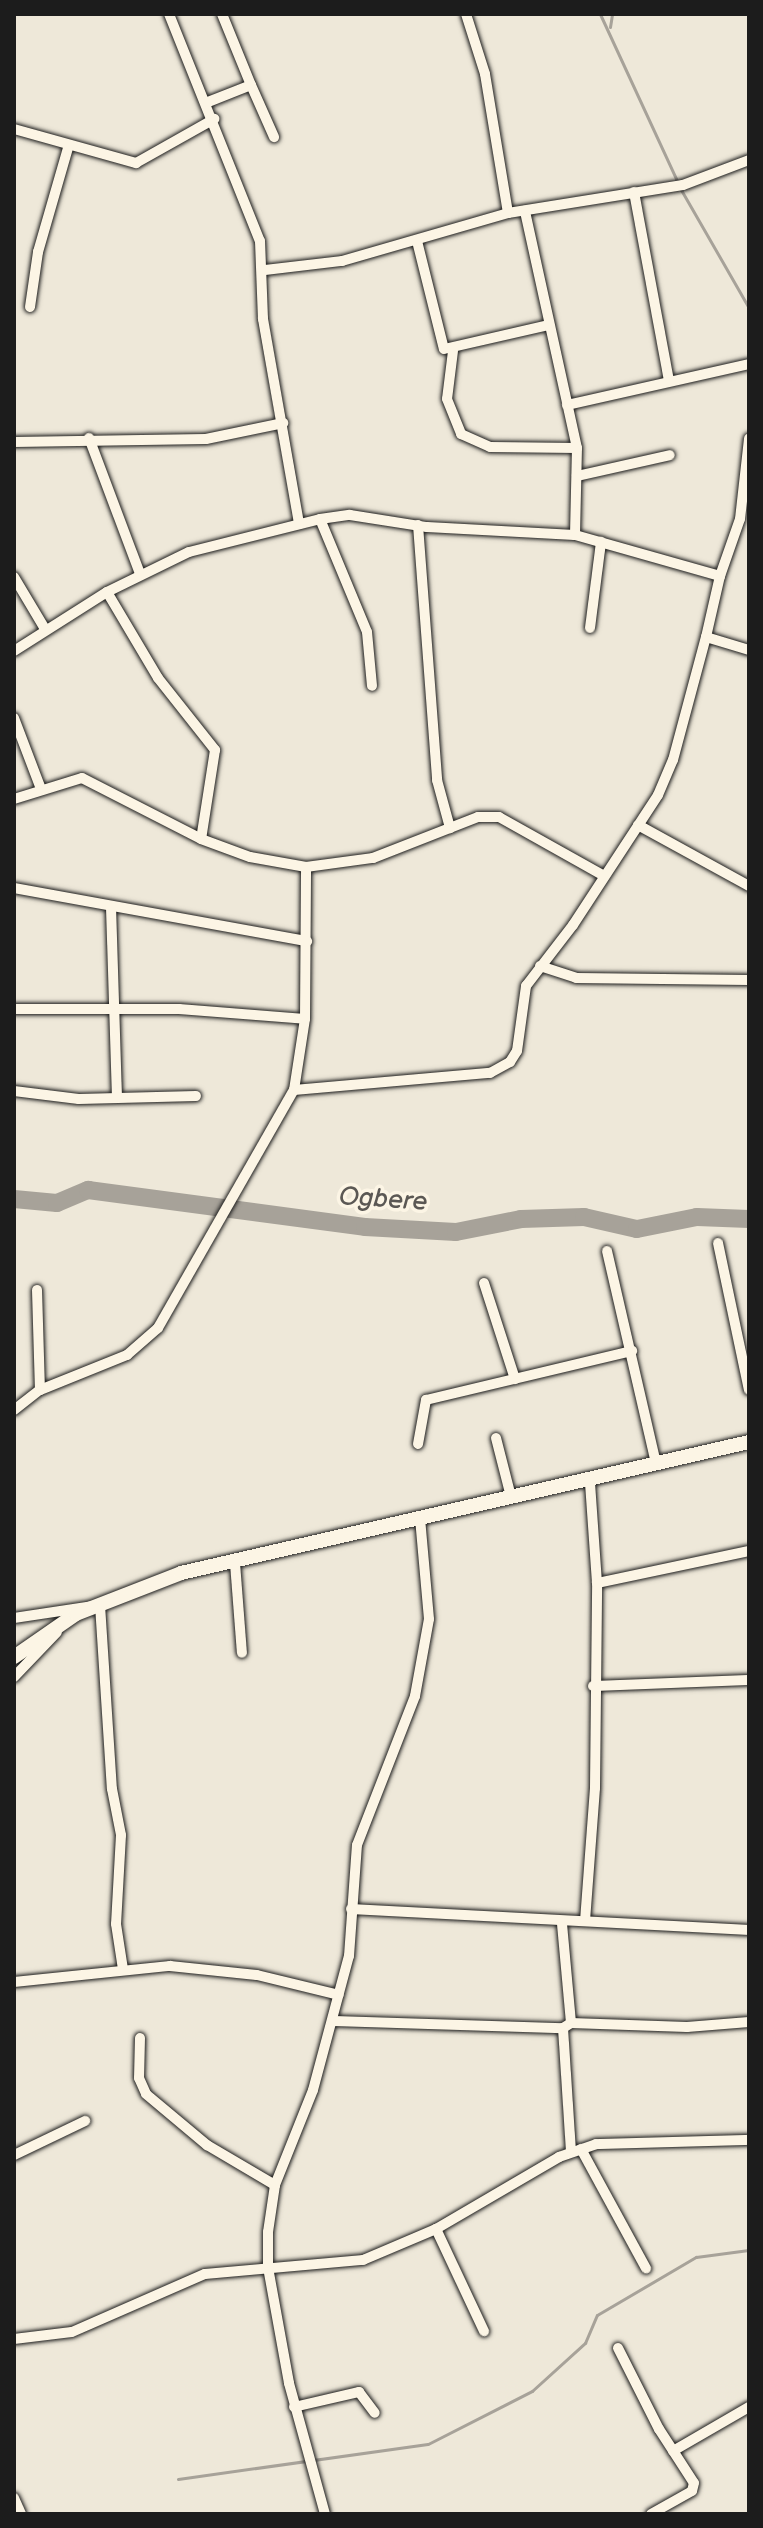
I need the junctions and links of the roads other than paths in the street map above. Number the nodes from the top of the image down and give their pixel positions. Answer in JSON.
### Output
{"nodes":[{"id":1,"x":169,"y":14,"type":"edge"},
{"id":2,"x":222,"y":14,"type":"edge"},
{"id":3,"x":466,"y":14,"type":"edge"},
{"id":4,"x":251,"y":85,"type":"junction"},
{"id":5,"x":208,"y":102,"type":"junction"},
{"id":6,"x":214,"y":119,"type":"junction"},
{"id":7,"x":14,"y":129,"type":"edge"},
{"id":8,"x":274,"y":137,"type":"dead end"},
{"id":9,"x":68,"y":148,"type":"junction"},
{"id":10,"x":749,"y":160,"type":"edge"},
{"id":11,"x":634,"y":192,"type":"junction"},
{"id":12,"x":525,"y":211,"type":"junction"},
{"id":13,"x":508,"y":213,"type":"junction"},
{"id":14,"x":417,"y":241,"type":"junction"},
{"id":15,"x":265,"y":270,"type":"junction"},
{"id":16,"x":30,"y":307,"type":"dead end"},
{"id":17,"x":549,"y":325,"type":"junction"},
{"id":18,"x":453,"y":351,"type":"junction"},
{"id":19,"x":749,"y":364,"type":"edge"},
{"id":20,"x":669,"y":381,"type":"junction"},
{"id":21,"x":567,"y":405,"type":"junction"},
{"id":22,"x":283,"y":423,"type":"junction"},
{"id":23,"x":89,"y":438,"type":"junction"},
{"id":24,"x":749,"y":439,"type":"edge"},
{"id":25,"x":14,"y":442,"type":"edge"},
{"id":26,"x":577,"y":448,"type":"junction"},
{"id":27,"x":670,"y":455,"type":"dead end"},
{"id":28,"x":577,"y":476,"type":"junction"},
{"id":29,"x":320,"y":519,"type":"junction"},
{"id":30,"x":299,"y":524,"type":"junction"},
{"id":31,"x":418,"y":525,"type":"junction"},
{"id":32,"x":575,"y":535,"type":"junction"},
{"id":33,"x":601,"y":542,"type":"junction"},
{"id":34,"x":140,"y":574,"type":"junction"},
{"id":35,"x":720,"y":576,"type":"junction"},
{"id":36,"x":14,"y":577,"type":"edge"},
{"id":37,"x":107,"y":592,"type":"junction"},
{"id":38,"x":590,"y":628,"type":"dead end"},
{"id":39,"x":45,"y":629,"type":"junction"},
{"id":40,"x":706,"y":637,"type":"junction"},
{"id":41,"x":749,"y":650,"type":"edge"},
{"id":42,"x":14,"y":651,"type":"edge"},
{"id":43,"x":372,"y":686,"type":"dead end"},
{"id":44,"x":14,"y":718,"type":"edge"},
{"id":45,"x":41,"y":789,"type":"junction"},
{"id":46,"x":14,"y":799,"type":"edge"},
{"id":47,"x":638,"y":825,"type":"junction"},
{"id":48,"x":450,"y":828,"type":"junction"},
{"id":49,"x":201,"y":839,"type":"junction"},
{"id":50,"x":306,"y":867,"type":"junction"},
{"id":51,"x":604,"y":876,"type":"junction"},
{"id":52,"x":749,"y":886,"type":"edge"},
{"id":53,"x":14,"y":888,"type":"edge"},
{"id":54,"x":111,"y":907,"type":"junction"},
{"id":55,"x":307,"y":941,"type":"junction"},
{"id":56,"x":540,"y":966,"type":"junction"},
{"id":57,"x":749,"y":980,"type":"edge"},
{"id":58,"x":117,"y":1008,"type":"junction"},
{"id":59,"x":14,"y":1009,"type":"edge"},
{"id":60,"x":305,"y":1019,"type":"junction"},
{"id":61,"x":294,"y":1090,"type":"junction"},
{"id":62,"x":14,"y":1091,"type":"edge"},
{"id":63,"x":196,"y":1096,"type":"dead end"},
{"id":64,"x":117,"y":1098,"type":"junction"},
{"id":65,"x":718,"y":1243,"type":"dead end"},
{"id":66,"x":607,"y":1251,"type":"dead end"},
{"id":67,"x":484,"y":1283,"type":"dead end"},
{"id":68,"x":37,"y":1290,"type":"dead end"},
{"id":69,"x":632,"y":1351,"type":"junction"},
{"id":70,"x":515,"y":1379,"type":"junction"},
{"id":71,"x":40,"y":1390,"type":"junction"},
{"id":72,"x":749,"y":1390,"type":"edge"},
{"id":73,"x":14,"y":1410,"type":"edge"},
{"id":74,"x":496,"y":1438,"type":"dead end"},
{"id":75,"x":749,"y":1442,"type":"edge"},
{"id":76,"x":418,"y":1444,"type":"dead end"},
{"id":77,"x":656,"y":1464,"type":"junction"},
{"id":78,"x":590,"y":1483,"type":"junction"},
{"id":79,"x":511,"y":1497,"type":"junction"},
{"id":80,"x":420,"y":1518,"type":"junction"},
{"id":81,"x":749,"y":1551,"type":"edge"},
{"id":82,"x":235,"y":1563,"type":"junction"},
{"id":83,"x":597,"y":1583,"type":"junction"},
{"id":84,"x":100,"y":1605,"type":"junction"},
{"id":85,"x":14,"y":1618,"type":"edge"},
{"id":86,"x":65,"y":1621,"type":"junction"},
{"id":87,"x":242,"y":1653,"type":"dead end"},
{"id":88,"x":14,"y":1657,"type":"edge"},
{"id":89,"x":14,"y":1677,"type":"edge"},
{"id":90,"x":749,"y":1680,"type":"edge"},
{"id":91,"x":593,"y":1686,"type":"junction"},
{"id":92,"x":351,"y":1909,"type":"junction"},
{"id":93,"x":585,"y":1921,"type":"junction"},
{"id":94,"x":562,"y":1924,"type":"junction"},
{"id":95,"x":749,"y":1930,"type":"edge"},
{"id":96,"x":123,"y":1969,"type":"junction"},
{"id":97,"x":14,"y":1982,"type":"edge"},
{"id":98,"x":339,"y":1995,"type":"junction"},
{"id":99,"x":334,"y":2021,"type":"junction"},
{"id":100,"x":749,"y":2022,"type":"edge"},
{"id":101,"x":567,"y":2026,"type":"junction"},
{"id":102,"x":140,"y":2038,"type":"dead end"},
{"id":103,"x":85,"y":2121,"type":"dead end"},
{"id":104,"x":749,"y":2140,"type":"edge"},
{"id":105,"x":576,"y":2150,"type":"junction"},
{"id":106,"x":14,"y":2155,"type":"edge"},
{"id":107,"x":275,"y":2185,"type":"junction"},
{"id":108,"x":436,"y":2229,"type":"junction"},
{"id":109,"x":268,"y":2267,"type":"junction"},
{"id":110,"x":646,"y":2268,"type":"dead end"},
{"id":111,"x":484,"y":2331,"type":"dead end"},
{"id":112,"x":14,"y":2339,"type":"edge"},
{"id":113,"x":618,"y":2348,"type":"dead end"},
{"id":114,"x":294,"y":2407,"type":"junction"},
{"id":115,"x":749,"y":2407,"type":"edge"},
{"id":116,"x":375,"y":2413,"type":"dead end"},
{"id":117,"x":673,"y":2451,"type":"junction"},
{"id":118,"x":14,"y":2498,"type":"edge"},
{"id":119,"x":21,"y":2514,"type":"edge"},
{"id":120,"x":325,"y":2514,"type":"edge"},
{"id":121,"x":651,"y":2514,"type":"edge"}],
"edges":[{"from":1,"to":5,"type":"street"},
{"from":2,"to":4,"type":"street"},
{"from":3,"to":13,"type":"street"},
{"from":4,"to":5,"type":"street"},
{"from":4,"to":8,"type":"street"},
{"from":5,"to":6,"type":"street"},
{"from":6,"to":9,"type":"street"},
{"from":6,"to":15,"type":"street"},
{"from":7,"to":9,"type":"street"},
{"from":9,"to":16,"type":"street"},
{"from":10,"to":11,"type":"street"},
{"from":11,"to":12,"type":"street"},
{"from":11,"to":20,"type":"street"},
{"from":12,"to":13,"type":"street"},
{"from":12,"to":17,"type":"street"},
{"from":13,"to":14,"type":"street"},
{"from":14,"to":15,"type":"street"},
{"from":14,"to":18,"type":"street"},
{"from":15,"to":22,"type":"street"},
{"from":17,"to":18,"type":"street"},
{"from":17,"to":21,"type":"street"},
{"from":18,"to":26,"type":"street"},
{"from":19,"to":20,"type":"street"},
{"from":20,"to":21,"type":"street"},
{"from":21,"to":26,"type":"street"},
{"from":22,"to":23,"type":"street"},
{"from":22,"to":30,"type":"street"},
{"from":23,"to":25,"type":"street"},
{"from":23,"to":34,"type":"street"},
{"from":24,"to":35,"type":"street"},
{"from":26,"to":28,"type":"street"},
{"from":27,"to":28,"type":"street"},
{"from":28,"to":32,"type":"street"},
{"from":29,"to":30,"type":"street"},
{"from":29,"to":31,"type":"street"},
{"from":29,"to":43,"type":"street"},
{"from":30,"to":34,"type":"street"},
{"from":31,"to":32,"type":"street"},
{"from":31,"to":48,"type":"street"},
{"from":32,"to":33,"type":"street"},
{"from":33,"to":35,"type":"street"},
{"from":33,"to":38,"type":"street"},
{"from":34,"to":37,"type":"street"},
{"from":35,"to":40,"type":"street"},
{"from":36,"to":39,"type":"street"},
{"from":37,"to":39,"type":"street"},
{"from":37,"to":49,"type":"street"},
{"from":39,"to":42,"type":"street"},
{"from":40,"to":41,"type":"street"},
{"from":40,"to":47,"type":"street"},
{"from":44,"to":45,"type":"street"},
{"from":45,"to":46,"type":"street"},
{"from":45,"to":49,"type":"street"},
{"from":47,"to":51,"type":"street"},
{"from":47,"to":52,"type":"street"},
{"from":48,"to":50,"type":"street"},
{"from":48,"to":51,"type":"street"},
{"from":49,"to":50,"type":"street"},
{"from":50,"to":55,"type":"street"},
{"from":51,"to":56,"type":"street"},
{"from":53,"to":54,"type":"street"},
{"from":54,"to":55,"type":"street"},
{"from":54,"to":58,"type":"street"},
{"from":55,"to":60,"type":"street"},
{"from":56,"to":57,"type":"street"},
{"from":56,"to":61,"type":"street"},
{"from":58,"to":59,"type":"street"},
{"from":58,"to":60,"type":"street"},
{"from":58,"to":64,"type":"street"},
{"from":60,"to":61,"type":"street"},
{"from":61,"to":71,"type":"street"},
{"from":62,"to":64,"type":"street"},
{"from":63,"to":64,"type":"street"},
{"from":65,"to":72,"type":"street"},
{"from":66,"to":69,"type":"street"},
{"from":67,"to":70,"type":"street"},
{"from":68,"to":71,"type":"street"},
{"from":69,"to":70,"type":"street"},
{"from":69,"to":77,"type":"street"},
{"from":70,"to":76,"type":"street"},
{"from":71,"to":73,"type":"street"},
{"from":74,"to":79,"type":"street"},
{"from":75,"to":77,"type":"main road"},
{"from":77,"to":78,"type":"main road"},
{"from":78,"to":79,"type":"main road"},
{"from":78,"to":83,"type":"street"},
{"from":79,"to":80,"type":"main road"},
{"from":80,"to":82,"type":"main road"},
{"from":80,"to":92,"type":"street"},
{"from":81,"to":83,"type":"street"},
{"from":82,"to":84,"type":"main road"},
{"from":82,"to":87,"type":"street"},
{"from":83,"to":91,"type":"street"},
{"from":84,"to":85,"type":"street"},
{"from":84,"to":86,"type":"main road"},
{"from":84,"to":96,"type":"street"},
{"from":86,"to":88,"type":"main road"},
{"from":86,"to":89,"type":"street"},
{"from":90,"to":91,"type":"street"},
{"from":91,"to":93,"type":"street"},
{"from":92,"to":94,"type":"street"},
{"from":92,"to":98,"type":"street"},
{"from":93,"to":94,"type":"street"},
{"from":93,"to":95,"type":"street"},
{"from":94,"to":101,"type":"street"},
{"from":96,"to":97,"type":"street"},
{"from":96,"to":98,"type":"street"},
{"from":98,"to":99,"type":"street"},
{"from":99,"to":101,"type":"street"},
{"from":99,"to":107,"type":"street"},
{"from":100,"to":101,"type":"street"},
{"from":101,"to":105,"type":"street"},
{"from":102,"to":107,"type":"street"},
{"from":103,"to":106,"type":"street"},
{"from":104,"to":105,"type":"street"},
{"from":105,"to":108,"type":"street"},
{"from":105,"to":110,"type":"street"},
{"from":107,"to":109,"type":"street"},
{"from":108,"to":109,"type":"street"},
{"from":108,"to":111,"type":"street"},
{"from":109,"to":112,"type":"street"},
{"from":109,"to":114,"type":"street"},
{"from":113,"to":117,"type":"street"},
{"from":114,"to":116,"type":"street"},
{"from":114,"to":120,"type":"street"},
{"from":115,"to":117,"type":"street"},
{"from":117,"to":121,"type":"street"},
{"from":118,"to":119,"type":"street"}]}
